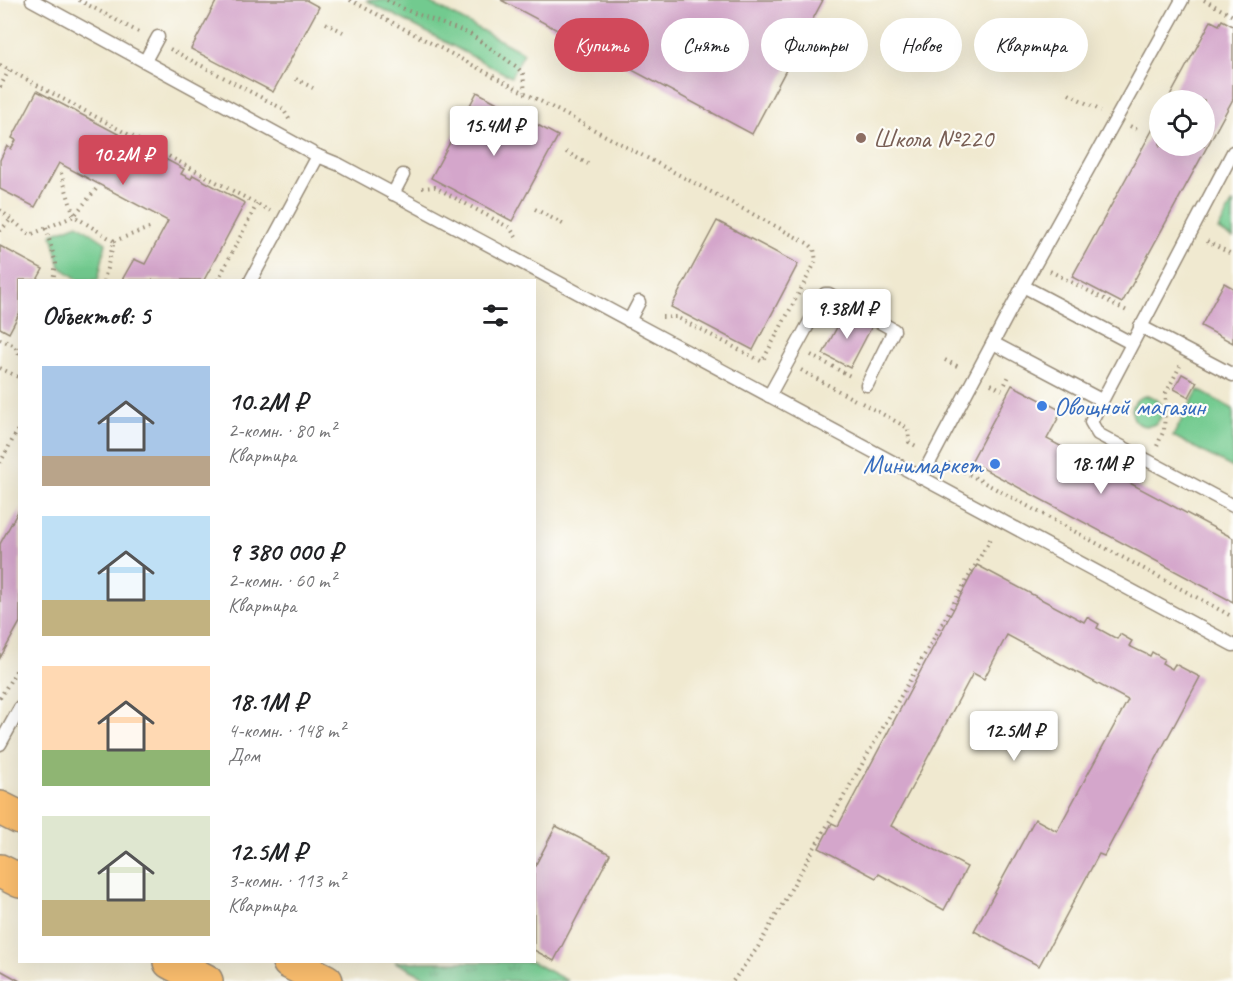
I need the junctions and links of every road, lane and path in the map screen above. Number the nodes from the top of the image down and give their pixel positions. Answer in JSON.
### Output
{"nodes":[{"id":1,"x":32,"y":0,"type":"edge"},
{"id":2,"x":79,"y":0,"type":"edge"},
{"id":3,"x":351,"y":0,"type":"edge"},
{"id":4,"x":387,"y":0,"type":"edge"},
{"id":5,"x":1182,"y":0,"type":"edge"},
{"id":6,"x":1204,"y":0,"type":"edge"},
{"id":7,"x":1233,"y":16,"type":"edge"},
{"id":8,"x":326,"y":23,"type":"dead end"},
{"id":9,"x":343,"y":32,"type":"dead end"},
{"id":10,"x":157,"y":39,"type":"junction"},
{"id":11,"x":145,"y":61,"type":"junction"},
{"id":12,"x":0,"y":65,"type":"edge"},
{"id":13,"x":9,"y":70,"type":"junction"},
{"id":14,"x":296,"y":79,"type":"dead end"},
{"id":15,"x":0,"y":87,"type":"edge"},
{"id":16,"x":313,"y":88,"type":"dead end"},
{"id":17,"x":525,"y":93,"type":"junction"},
{"id":18,"x":1069,"y":94,"type":"dead end"},
{"id":19,"x":1107,"y":114,"type":"dead end"},
{"id":20,"x":289,"y":119,"type":"dead end"},
{"id":21,"x":1129,"y":126,"type":"dead end"},
{"id":22,"x":1140,"y":131,"type":"dead end"},
{"id":23,"x":566,"y":152,"type":"dead end"},
{"id":24,"x":1233,"y":152,"type":"edge"},
{"id":25,"x":318,"y":156,"type":"junction"},
{"id":26,"x":588,"y":164,"type":"dead end"},
{"id":27,"x":61,"y":173,"type":"dead end"},
{"id":28,"x":403,"y":175,"type":"dead end"},
{"id":29,"x":97,"y":188,"type":"dead end"},
{"id":30,"x":418,"y":188,"type":"dead end"},
{"id":31,"x":393,"y":194,"type":"junction"},
{"id":32,"x":257,"y":204,"type":"junction"},
{"id":33,"x":535,"y":209,"type":"dead end"},
{"id":34,"x":0,"y":210,"type":"edge"},
{"id":35,"x":74,"y":216,"type":"junction"},
{"id":36,"x":11,"y":219,"type":"junction"},
{"id":37,"x":284,"y":219,"type":"junction"},
{"id":38,"x":563,"y":224,"type":"dead end"},
{"id":39,"x":152,"y":227,"type":"dead end"},
{"id":40,"x":46,"y":228,"type":"junction"},
{"id":41,"x":0,"y":231,"type":"edge"},
{"id":42,"x":1190,"y":232,"type":"junction"},
{"id":43,"x":114,"y":241,"type":"junction"},
{"id":44,"x":520,"y":245,"type":"dead end"},
{"id":45,"x":1233,"y":255,"type":"edge"},
{"id":46,"x":1047,"y":269,"type":"dead end"},
{"id":47,"x":53,"y":279,"type":"edge"},
{"id":48,"x":105,"y":279,"type":"edge"},
{"id":49,"x":219,"y":279,"type":"edge"},
{"id":50,"x":252,"y":279,"type":"edge"},
{"id":51,"x":1023,"y":286,"type":"junction"},
{"id":52,"x":639,"y":302,"type":"dead end"},
{"id":53,"x":629,"y":321,"type":"junction"},
{"id":54,"x":1142,"y":323,"type":"junction"},
{"id":55,"x":776,"y":336,"type":"junction"},
{"id":56,"x":0,"y":339,"type":"edge"},
{"id":57,"x":993,"y":342,"type":"junction"},
{"id":58,"x":1131,"y":343,"type":"junction"},
{"id":59,"x":17,"y":346,"type":"edge"},
{"id":60,"x":795,"y":347,"type":"junction"},
{"id":61,"x":945,"y":360,"type":"dead end"},
{"id":62,"x":762,"y":362,"type":"dead end"},
{"id":63,"x":1182,"y":362,"type":"dead end"},
{"id":64,"x":0,"y":368,"type":"edge"},
{"id":65,"x":967,"y":372,"type":"dead end"},
{"id":66,"x":1233,"y":375,"type":"edge"},
{"id":67,"x":1009,"y":376,"type":"dead end"},
{"id":68,"x":18,"y":377,"type":"edge"},
{"id":69,"x":1005,"y":384,"type":"dead end"},
{"id":70,"x":867,"y":385,"type":"joint"},
{"id":71,"x":995,"y":386,"type":"dead end"},
{"id":72,"x":1002,"y":390,"type":"dead end"},
{"id":73,"x":769,"y":396,"type":"junction"},
{"id":74,"x":1101,"y":400,"type":"junction"},
{"id":75,"x":18,"y":430,"type":"edge"},
{"id":76,"x":942,"y":460,"type":"dead end"},
{"id":77,"x":1148,"y":462,"type":"junction"},
{"id":78,"x":0,"y":463,"type":"edge"},
{"id":79,"x":921,"y":477,"type":"junction"},
{"id":80,"x":1233,"y":506,"type":"edge"},
{"id":81,"x":1001,"y":520,"type":"junction"},
{"id":82,"x":1233,"y":617,"type":"edge"},
{"id":83,"x":1233,"y":645,"type":"edge"},
{"id":84,"x":18,"y":667,"type":"edge"},
{"id":85,"x":0,"y":698,"type":"edge"},
{"id":86,"x":18,"y":712,"type":"edge"},
{"id":87,"x":0,"y":716,"type":"edge"},
{"id":88,"x":12,"y":722,"type":"junction"},
{"id":89,"x":0,"y":744,"type":"edge"},
{"id":90,"x":0,"y":808,"type":"edge"},
{"id":91,"x":18,"y":817,"type":"edge"},
{"id":92,"x":0,"y":871,"type":"edge"},
{"id":93,"x":18,"y":880,"type":"edge"},
{"id":94,"x":172,"y":963,"type":"edge"},
{"id":95,"x":291,"y":963,"type":"edge"},
{"id":96,"x":206,"y":981,"type":"edge"},
{"id":97,"x":326,"y":981,"type":"edge"},
{"id":98,"x":733,"y":981,"type":"edge"}],
"edges":[{"from":1,"to":11,"type":"lane"},
{"from":2,"to":10,"type":"path"},
{"from":3,"to":17,"type":"path"},
{"from":4,"to":17,"type":"path"},
{"from":5,"to":51,"type":"lane"},
{"from":6,"to":7,"type":"path"},
{"from":8,"to":9,"type":"path"},
{"from":10,"to":11,"type":"lane"},
{"from":10,"to":20,"type":"path"},
{"from":11,"to":25,"type":"lane"},
{"from":12,"to":13,"type":"path"},
{"from":13,"to":15,"type":"path"},
{"from":13,"to":32,"type":"path"},
{"from":14,"to":16,"type":"path"},
{"from":17,"to":55,"type":"path"},
{"from":18,"to":19,"type":"path"},
{"from":21,"to":22,"type":"path"},
{"from":23,"to":26,"type":"path"},
{"from":24,"to":42,"type":"lane"},
{"from":25,"to":31,"type":"lane"},
{"from":25,"to":37,"type":"lane"},
{"from":27,"to":35,"type":"path"},
{"from":28,"to":31,"type":"lane"},
{"from":29,"to":35,"type":"path"},
{"from":30,"to":44,"type":"path"},
{"from":31,"to":53,"type":"lane"},
{"from":32,"to":37,"type":"path"},
{"from":32,"to":49,"type":"path"},
{"from":33,"to":38,"type":"path"},
{"from":34,"to":36,"type":"path"},
{"from":35,"to":40,"type":"path"},
{"from":35,"to":43,"type":"path"},
{"from":36,"to":40,"type":"path"},
{"from":36,"to":41,"type":"path"},
{"from":37,"to":50,"type":"lane"},
{"from":39,"to":43,"type":"path"},
{"from":40,"to":47,"type":"path"},
{"from":42,"to":45,"type":"path"},
{"from":42,"to":54,"type":"lane"},
{"from":43,"to":48,"type":"path"},
{"from":46,"to":54,"type":"path"},
{"from":51,"to":57,"type":"lane"},
{"from":51,"to":58,"type":"lane"},
{"from":52,"to":53,"type":"lane"},
{"from":53,"to":73,"type":"lane"},
{"from":54,"to":58,"type":"lane"},
{"from":54,"to":66,"type":"lane"},
{"from":55,"to":60,"type":"path"},
{"from":55,"to":62,"type":"path"},
{"from":56,"to":59,"type":"path"},
{"from":57,"to":74,"type":"lane"},
{"from":57,"to":79,"type":"lane"},
{"from":58,"to":74,"type":"lane"},
{"from":60,"to":70,"type":"path"},
{"from":60,"to":70,"type":"lane"},
{"from":60,"to":73,"type":"lane"},
{"from":61,"to":65,"type":"path"},
{"from":63,"to":77,"type":"path"},
{"from":64,"to":68,"type":"path"},
{"from":67,"to":69,"type":"path"},
{"from":71,"to":72,"type":"path"},
{"from":73,"to":79,"type":"lane"},
{"from":74,"to":77,"type":"lane"},
{"from":75,"to":78,"type":"path"},
{"from":76,"to":82,"type":"path"},
{"from":77,"to":80,"type":"lane"},
{"from":79,"to":81,"type":"lane"},
{"from":81,"to":83,"type":"lane"},
{"from":81,"to":98,"type":"path"},
{"from":84,"to":85,"type":"path"},
{"from":86,"to":88,"type":"lane"},
{"from":87,"to":88,"type":"lane"},
{"from":88,"to":89,"type":"lane"},
{"from":90,"to":91,"type":"highway"},
{"from":92,"to":93,"type":"highway"},
{"from":94,"to":96,"type":"highway"},
{"from":95,"to":97,"type":"highway"}]}
